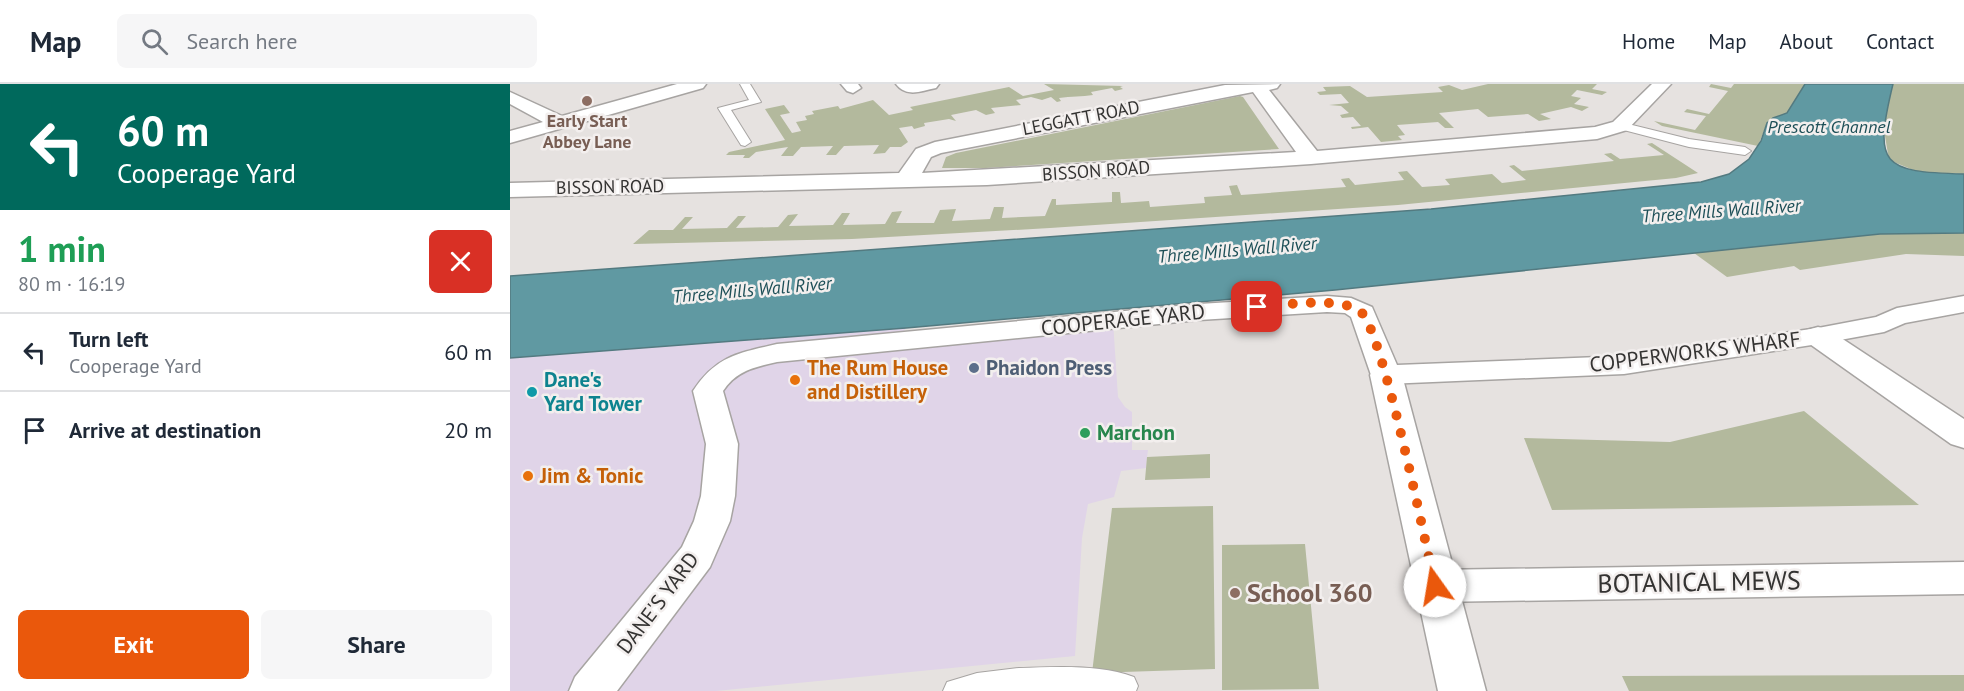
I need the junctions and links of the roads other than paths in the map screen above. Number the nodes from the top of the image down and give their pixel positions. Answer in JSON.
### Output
{"nodes":[{"id":1,"x":696,"y":84,"type":"edge"},
{"id":2,"x":745,"y":84,"type":"edge"},
{"id":3,"x":905,"y":84,"type":"edge"},
{"id":4,"x":930,"y":84,"type":"edge"},
{"id":5,"x":1261,"y":84,"type":"edge"},
{"id":6,"x":1662,"y":84,"type":"edge"},
{"id":7,"x":510,"y":97,"type":"edge"},
{"id":8,"x":560,"y":123,"type":"junction"},
{"id":9,"x":1620,"y":126,"type":"junction"},
{"id":10,"x":510,"y":137,"type":"edge"},
{"id":11,"x":745,"y":142,"type":"dead end"},
{"id":12,"x":1745,"y":151,"type":"dead end"},
{"id":13,"x":1311,"y":158,"type":"junction"},
{"id":14,"x":906,"y":180,"type":"junction"},
{"id":15,"x":510,"y":190,"type":"edge"},
{"id":16,"x":1964,"y":304,"type":"edge"},
{"id":17,"x":1818,"y":336,"type":"junction"},
{"id":18,"x":896,"y":341,"type":"joint"},
{"id":19,"x":1386,"y":375,"type":"junction"},
{"id":20,"x":1964,"y":436,"type":"edge"},
{"id":21,"x":1964,"y":578,"type":"edge"},
{"id":22,"x":1435,"y":586,"type":"junction"},
{"id":23,"x":1124,"y":686,"type":"dead end"},
{"id":24,"x":591,"y":691,"type":"edge"},
{"id":25,"x":957,"y":691,"type":"edge"},
{"id":26,"x":1462,"y":691,"type":"edge"}],
"edges":[{"from":1,"to":8,"type":"street"},
{"from":2,"to":11,"type":"lane"},
{"from":3,"to":4,"type":"street"},
{"from":5,"to":13,"type":"street"},
{"from":5,"to":14,"type":"street","name":"LEGGATT ROAD"},
{"from":6,"to":9,"type":"street"},
{"from":7,"to":8,"type":"street"},
{"from":8,"to":10,"type":"street"},
{"from":9,"to":12,"type":"lane"},
{"from":9,"to":13,"type":"street","name":"BISSON ROAD"},
{"from":13,"to":14,"type":"street","name":"BISSON ROAD"},
{"from":14,"to":15,"type":"street","name":"BISSON ROAD"},
{"from":16,"to":17,"type":"street","name":"COPPERWORKS WHARF"},
{"from":17,"to":19,"type":"street","name":"COPPERWORKS WHARF"},
{"from":17,"to":20,"type":"street"},
{"from":18,"to":19,"type":"street","name":"COOPERAGE YARD"},
{"from":18,"to":24,"type":"street","name":"DANE'S YARD"},
{"from":19,"to":22,"type":"street"},
{"from":21,"to":22,"type":"street","name":"BOTANICAL MEWS"},
{"from":22,"to":26,"type":"street"},
{"from":23,"to":25,"type":"lane"}]}
